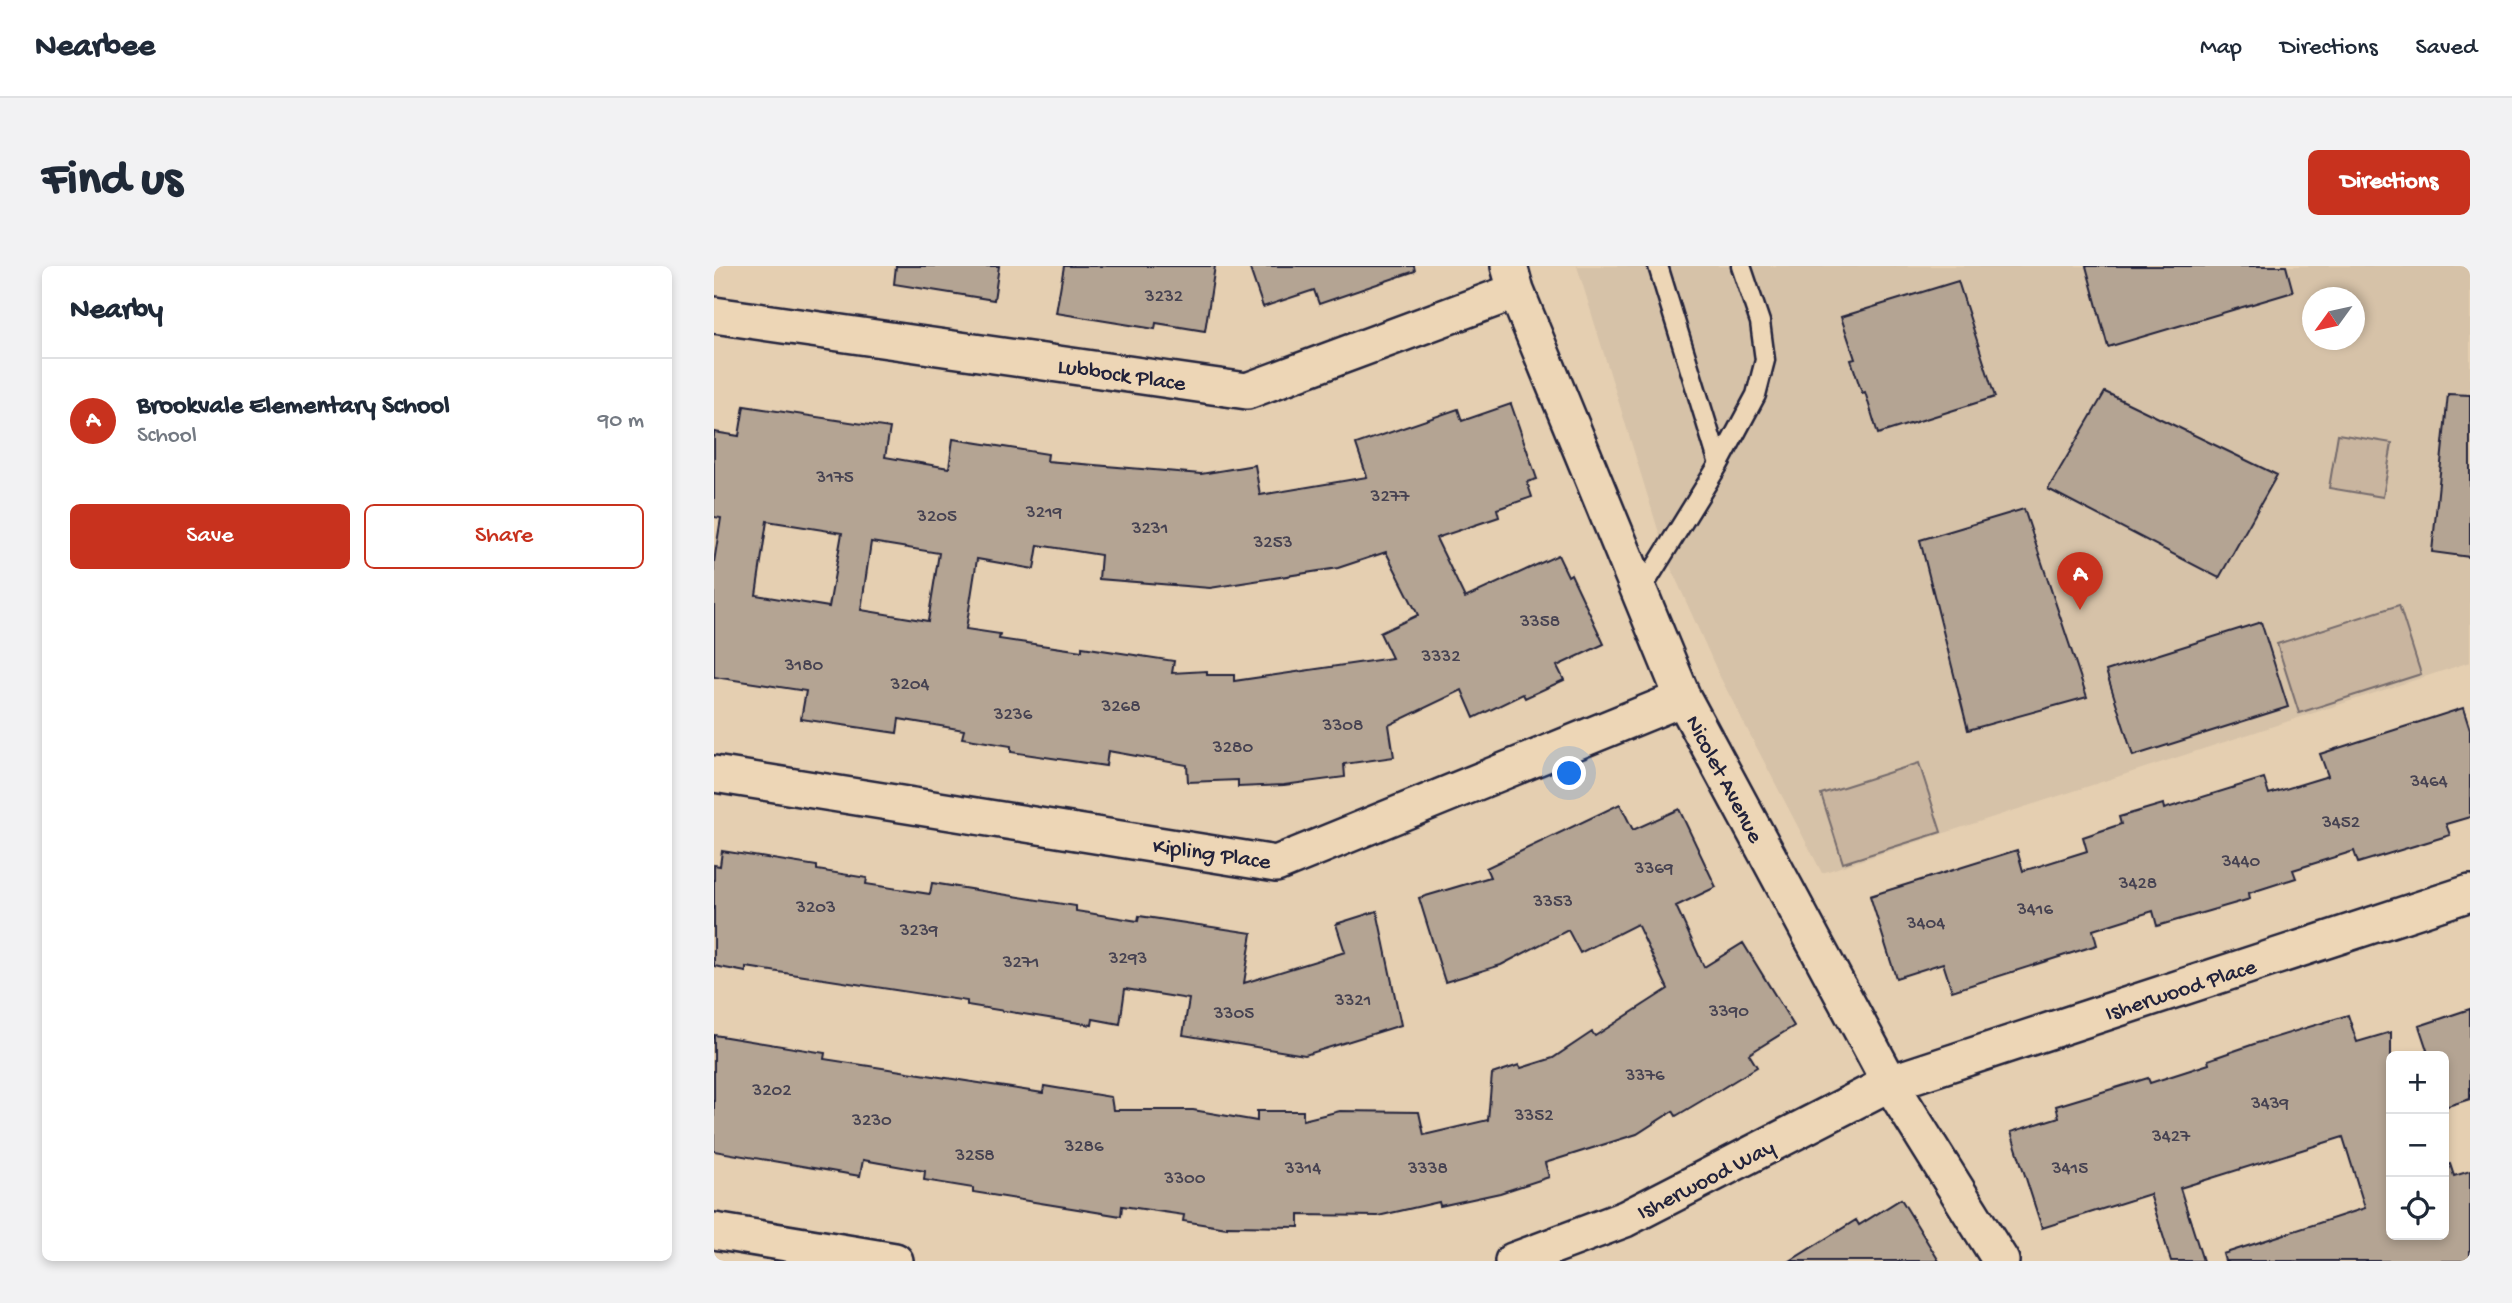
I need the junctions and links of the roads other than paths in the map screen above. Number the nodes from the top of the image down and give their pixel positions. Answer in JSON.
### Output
{"nodes":[{"id":1,"x":1658,"y":266,"type":"edge"},
{"id":2,"x":1741,"y":266,"type":"edge"},
{"id":3,"x":1513,"y":279,"type":"edge"},
{"id":4,"x":714,"y":315,"type":"edge"},
{"id":5,"x":1718,"y":464,"type":"junction"},
{"id":6,"x":1640,"y":592,"type":"junction"},
{"id":7,"x":1683,"y":698,"type":"junction"},
{"id":8,"x":714,"y":774,"type":"edge"},
{"id":9,"x":2470,"y":893,"type":"edge"},
{"id":10,"x":1891,"y":1083,"type":"junction"},
{"id":11,"x":714,"y":1231,"type":"edge"},
{"id":12,"x":895,"y":1261,"type":"edge"},
{"id":13,"x":1513,"y":1261,"type":"edge"},
{"id":14,"x":2001,"y":1261,"type":"edge"}],
"edges":[{"from":1,"to":5,"type":"lane"},
{"from":2,"to":5,"type":"lane"},
{"from":3,"to":4,"type":"street","name":"Lubbock Place"},
{"from":3,"to":6,"type":"street","name":"Nicolet Avenue"},
{"from":5,"to":6,"type":"lane"},
{"from":6,"to":7,"type":"street","name":"Nicolet Avenue"},
{"from":7,"to":8,"type":"street","name":"Kipling Place"},
{"from":7,"to":10,"type":"street","name":"Nicolet Avenue"},
{"from":9,"to":10,"type":"street","name":"Isherwood Place"},
{"from":10,"to":13,"type":"street","name":"Isherwood Way"},
{"from":10,"to":14,"type":"street","name":"Nicolet Avenue"},
{"from":11,"to":12,"type":"street"}]}
